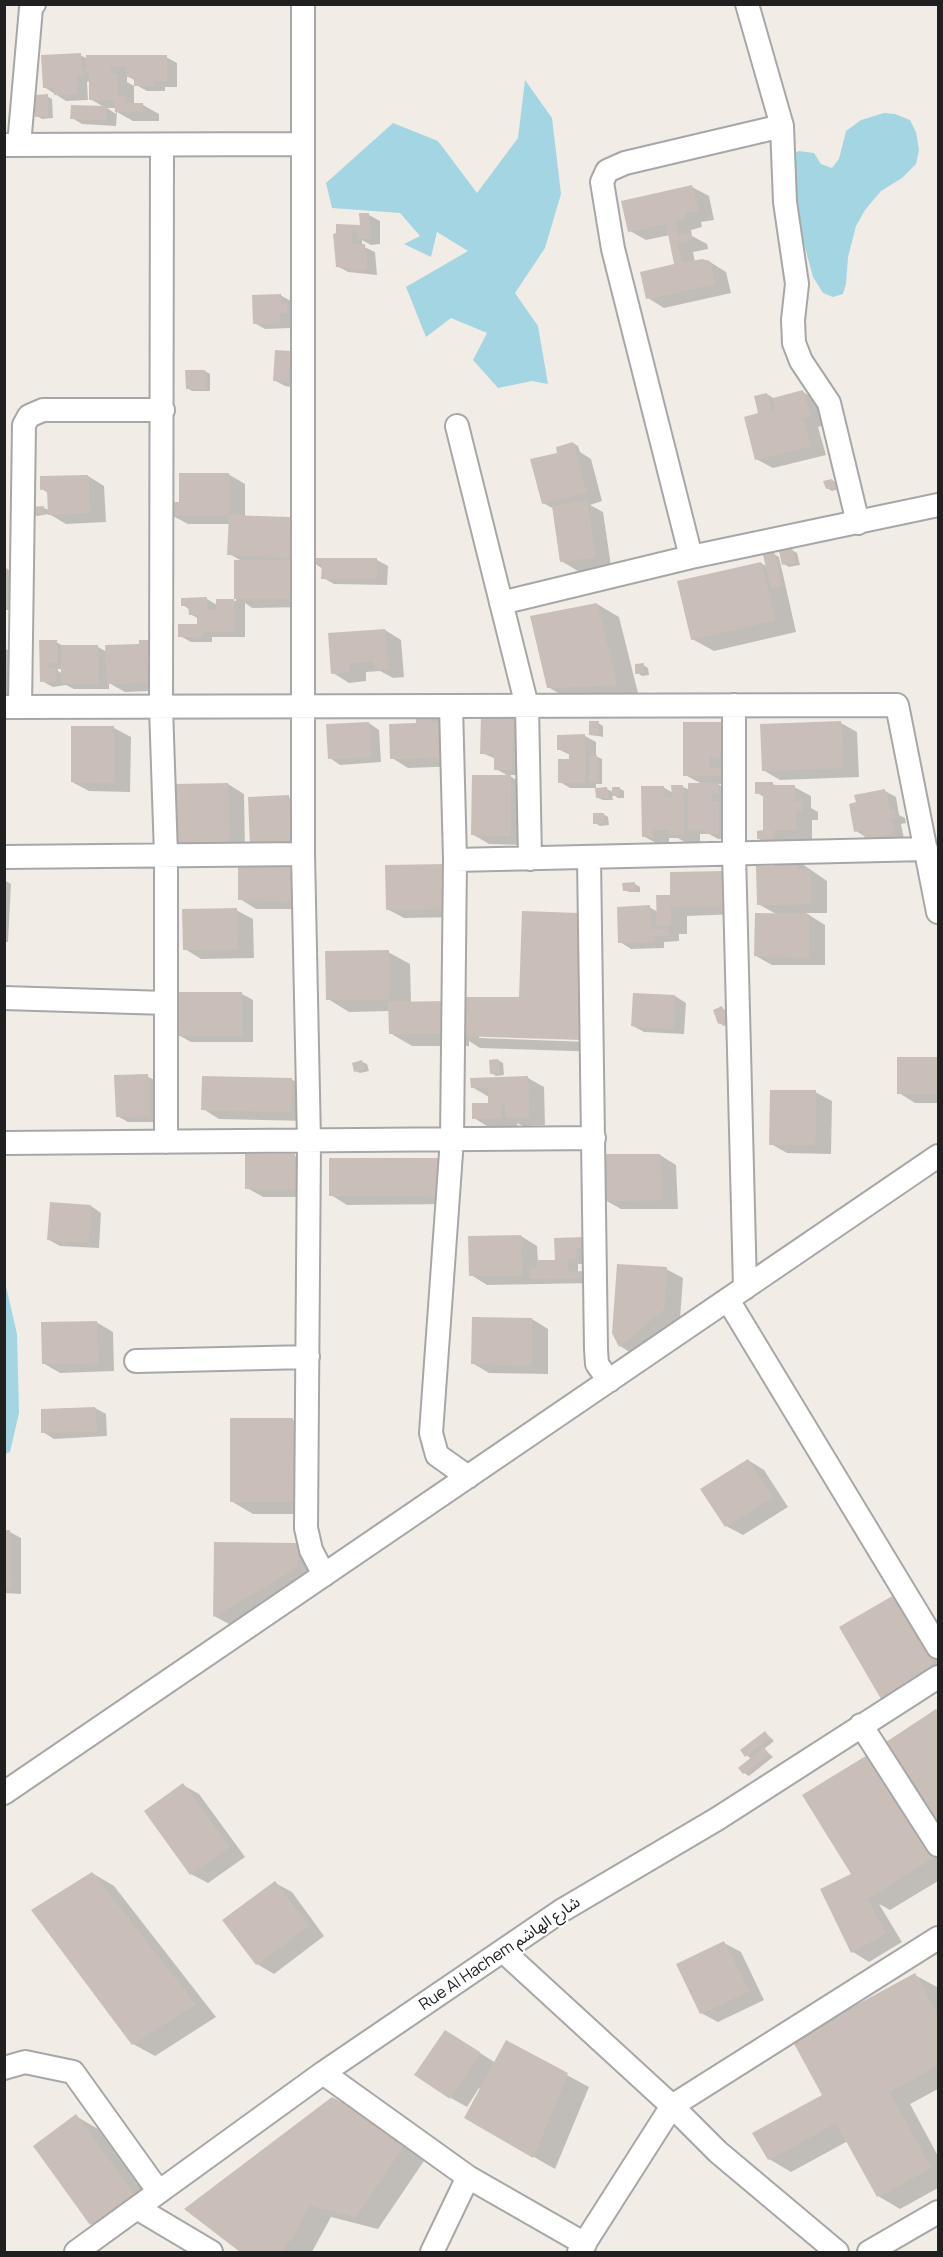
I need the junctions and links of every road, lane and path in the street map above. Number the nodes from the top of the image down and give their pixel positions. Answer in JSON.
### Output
{"nodes":[{"id":1,"x":34,"y":4,"type":"edge"},
{"id":2,"x":303,"y":4,"type":"edge"},
{"id":3,"x":747,"y":4,"type":"edge"},
{"id":4,"x":782,"y":126,"type":"junction"},
{"id":5,"x":162,"y":144,"type":"junction"},
{"id":6,"x":303,"y":144,"type":"junction"},
{"id":7,"x":12,"y":145,"type":"edge"},
{"id":8,"x":163,"y":410,"type":"junction"},
{"id":9,"x":457,"y":426,"type":"dead end"},
{"id":10,"x":939,"y":505,"type":"edge"},
{"id":11,"x":858,"y":523,"type":"junction"},
{"id":12,"x":691,"y":557,"type":"junction"},
{"id":13,"x":501,"y":603,"type":"junction"},
{"id":14,"x":734,"y":705,"type":"junction"},
{"id":15,"x":451,"y":706,"type":"junction"},
{"id":16,"x":527,"y":706,"type":"junction"},
{"id":17,"x":12,"y":707,"type":"edge"},
{"id":18,"x":161,"y":707,"type":"junction"},
{"id":19,"x":303,"y":707,"type":"junction"},
{"id":20,"x":926,"y":849,"type":"junction"},
{"id":21,"x":734,"y":853,"type":"junction"},
{"id":22,"x":303,"y":854,"type":"junction"},
{"id":23,"x":166,"y":855,"type":"junction"},
{"id":24,"x":4,"y":856,"type":"edge"},
{"id":25,"x":530,"y":858,"type":"junction"},
{"id":26,"x":589,"y":858,"type":"junction"},
{"id":27,"x":455,"y":860,"type":"junction"},
{"id":28,"x":939,"y":912,"type":"edge"},
{"id":29,"x":4,"y":998,"type":"edge"},
{"id":30,"x":166,"y":1003,"type":"junction"},
{"id":31,"x":594,"y":1137,"type":"junction"},
{"id":32,"x":452,"y":1139,"type":"junction"},
{"id":33,"x":309,"y":1141,"type":"junction"},
{"id":34,"x":166,"y":1142,"type":"junction"},
{"id":35,"x":4,"y":1143,"type":"edge"},
{"id":36,"x":935,"y":1167,"type":"edge"},
{"id":37,"x":736,"y":1294,"type":"junction"},
{"id":38,"x":308,"y":1357,"type":"junction"},
{"id":39,"x":136,"y":1361,"type":"dead end"},
{"id":40,"x":609,"y":1381,"type":"junction"},
{"id":41,"x":468,"y":1477,"type":"junction"},
{"id":42,"x":324,"y":1575,"type":"junction"},
{"id":43,"x":939,"y":1647,"type":"edge"},
{"id":44,"x":939,"y":1677,"type":"edge"},
{"id":45,"x":861,"y":1725,"type":"junction"},
{"id":46,"x":4,"y":1793,"type":"edge"},
{"id":47,"x":939,"y":1845,"type":"edge"},
{"id":48,"x":939,"y":1938,"type":"edge"},
{"id":49,"x":503,"y":1951,"type":"junction"},
{"id":50,"x":4,"y":2068,"type":"edge"},
{"id":51,"x":323,"y":2073,"type":"junction"},
{"id":52,"x":672,"y":2106,"type":"junction"},
{"id":53,"x":468,"y":2177,"type":"junction"},
{"id":54,"x":159,"y":2192,"type":"junction"},
{"id":55,"x":137,"y":2208,"type":"junction"},
{"id":56,"x":939,"y":2212,"type":"edge"},
{"id":57,"x":582,"y":2248,"type":"edge"},
{"id":58,"x":76,"y":2253,"type":"edge"},
{"id":59,"x":211,"y":2253,"type":"edge"},
{"id":60,"x":432,"y":2253,"type":"edge"},
{"id":61,"x":837,"y":2253,"type":"edge"},
{"id":62,"x":868,"y":2253,"type":"edge"}],
"edges":[{"from":1,"to":7,"type":"street"},
{"from":2,"to":6,"type":"street"},
{"from":3,"to":4,"type":"street"},
{"from":4,"to":11,"type":"street"},
{"from":4,"to":12,"type":"street"},
{"from":5,"to":6,"type":"street"},
{"from":5,"to":7,"type":"street"},
{"from":5,"to":8,"type":"street"},
{"from":6,"to":19,"type":"street"},
{"from":8,"to":17,"type":"street"},
{"from":8,"to":18,"type":"street"},
{"from":9,"to":13,"type":"street"},
{"from":10,"to":11,"type":"street"},
{"from":11,"to":12,"type":"street"},
{"from":12,"to":13,"type":"street"},
{"from":13,"to":16,"type":"street"},
{"from":14,"to":16,"type":"street"},
{"from":14,"to":20,"type":"street"},
{"from":14,"to":21,"type":"street"},
{"from":15,"to":16,"type":"street"},
{"from":15,"to":19,"type":"street"},
{"from":15,"to":27,"type":"street"},
{"from":16,"to":25,"type":"street"},
{"from":17,"to":18,"type":"street"},
{"from":18,"to":19,"type":"street"},
{"from":18,"to":23,"type":"street"},
{"from":19,"to":22,"type":"street"},
{"from":20,"to":21,"type":"street"},
{"from":20,"to":28,"type":"street"},
{"from":21,"to":26,"type":"street"},
{"from":21,"to":37,"type":"street"},
{"from":22,"to":23,"type":"street"},
{"from":22,"to":33,"type":"street"},
{"from":23,"to":24,"type":"street"},
{"from":23,"to":30,"type":"street"},
{"from":25,"to":26,"type":"street"},
{"from":25,"to":27,"type":"street"},
{"from":26,"to":31,"type":"street"},
{"from":27,"to":32,"type":"street"},
{"from":29,"to":30,"type":"street"},
{"from":30,"to":34,"type":"street"},
{"from":31,"to":32,"type":"street"},
{"from":31,"to":40,"type":"street"},
{"from":32,"to":33,"type":"street"},
{"from":32,"to":41,"type":"street"},
{"from":33,"to":34,"type":"street"},
{"from":33,"to":38,"type":"street"},
{"from":34,"to":35,"type":"street"},
{"from":36,"to":37,"type":"street"},
{"from":37,"to":40,"type":"street"},
{"from":37,"to":43,"type":"street"},
{"from":38,"to":39,"type":"street"},
{"from":38,"to":42,"type":"street"},
{"from":40,"to":41,"type":"street"},
{"from":41,"to":42,"type":"street"},
{"from":42,"to":46,"type":"street"},
{"from":44,"to":45,"type":"street","name":"Rue Al Hachem شارع الهاشم"},
{"from":45,"to":47,"type":"street"},
{"from":45,"to":49,"type":"street","name":"Rue Al Hachem شارع الهاشم"},
{"from":48,"to":52,"type":"street"},
{"from":49,"to":51,"type":"street","name":"Rue Al Hachem شارع الهاشم"},
{"from":49,"to":52,"type":"street"},
{"from":50,"to":54,"type":"street"},
{"from":51,"to":53,"type":"street"},
{"from":51,"to":54,"type":"street","name":"Rue Al Hachem شارع الهاشم"},
{"from":52,"to":57,"type":"street"},
{"from":52,"to":61,"type":"street"},
{"from":53,"to":57,"type":"street"},
{"from":53,"to":60,"type":"street"},
{"from":54,"to":55,"type":"street","name":"Rue Al Hachem شارع الهاشم"},
{"from":55,"to":58,"type":"street","name":"Rue Al Hachem شارع الهاشم"},
{"from":55,"to":59,"type":"street"},
{"from":56,"to":62,"type":"street"}]}
